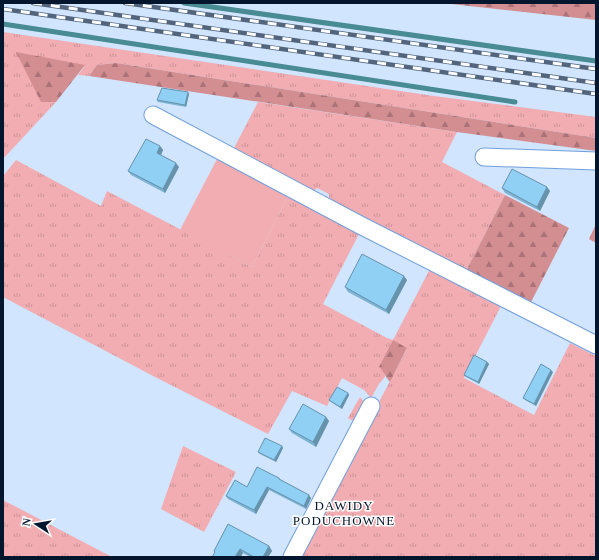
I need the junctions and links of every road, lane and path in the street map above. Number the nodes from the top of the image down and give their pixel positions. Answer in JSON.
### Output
{"nodes":[{"id":1,"x":153,"y":115,"type":"dead end"},
{"id":2,"x":484,"y":157,"type":"dead end"},
{"id":3,"x":596,"y":161,"type":"edge"},
{"id":4,"x":596,"y":345,"type":"edge"},
{"id":5,"x":371,"y":406,"type":"dead end"},
{"id":6,"x":292,"y":557,"type":"edge"}],
"edges":[{"from":1,"to":4,"type":"street"},
{"from":2,"to":3,"type":"street"},
{"from":5,"to":6,"type":"street"}]}
